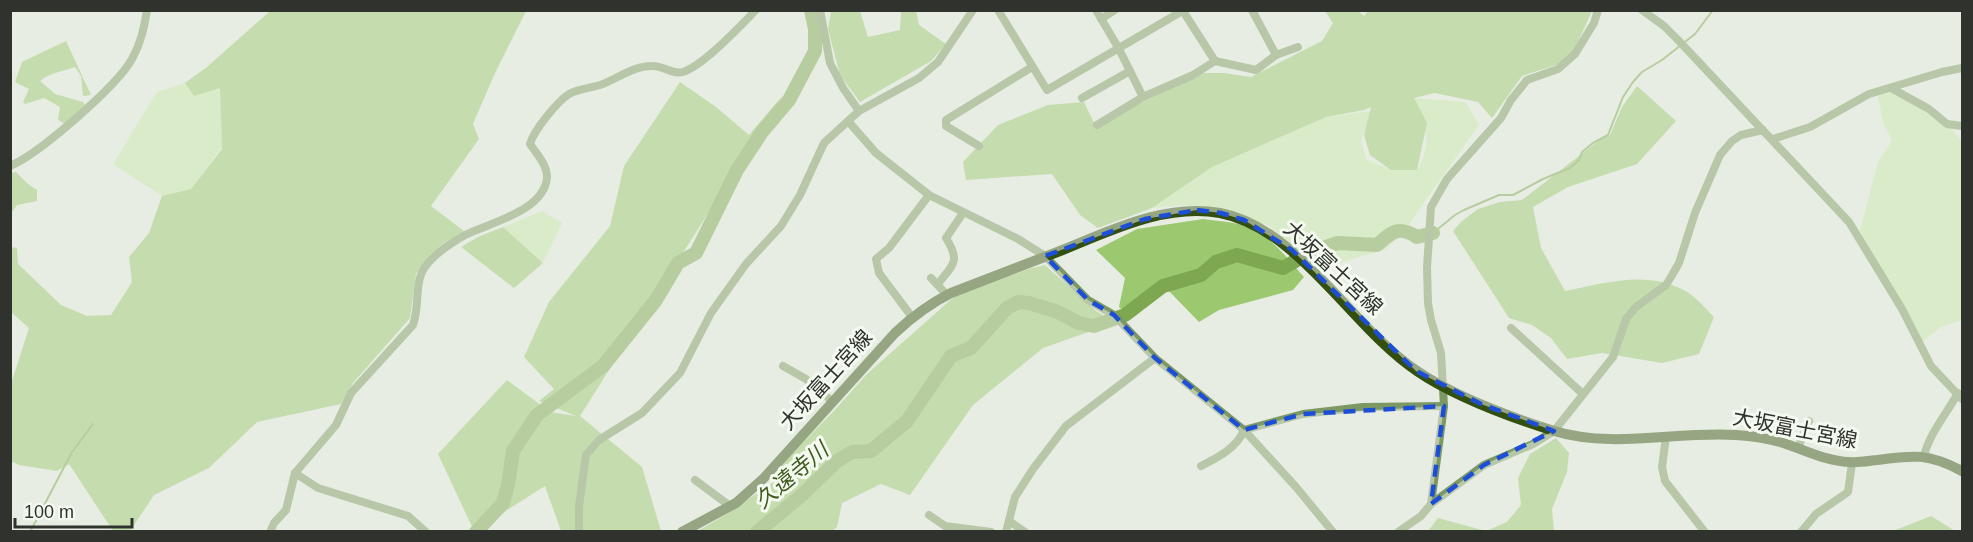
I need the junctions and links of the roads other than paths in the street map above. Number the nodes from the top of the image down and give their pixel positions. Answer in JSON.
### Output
{"nodes":[{"id":1,"x":147,"y":10,"type":"edge"},
{"id":2,"x":756,"y":10,"type":"edge"},
{"id":3,"x":820,"y":10,"type":"edge"},
{"id":4,"x":973,"y":10,"type":"edge"},
{"id":5,"x":998,"y":10,"type":"edge"},
{"id":6,"x":1096,"y":10,"type":"edge"},
{"id":7,"x":1115,"y":10,"type":"edge"},
{"id":8,"x":1252,"y":10,"type":"edge"},
{"id":9,"x":1598,"y":10,"type":"edge"},
{"id":10,"x":1642,"y":10,"type":"edge"},
{"id":11,"x":1184,"y":11,"type":"edge"},
{"id":12,"x":1101,"y":19,"type":"junction"},
{"id":13,"x":1298,"y":47,"type":"dead end"},
{"id":14,"x":1119,"y":49,"type":"junction"},
{"id":15,"x":1276,"y":55,"type":"junction"},
{"id":16,"x":1215,"y":61,"type":"junction"},
{"id":17,"x":1032,"y":67,"type":"junction"},
{"id":18,"x":1962,"y":68,"type":"edge"},
{"id":19,"x":1130,"y":71,"type":"junction"},
{"id":20,"x":1891,"y":88,"type":"junction"},
{"id":21,"x":1143,"y":97,"type":"junction"},
{"id":22,"x":1082,"y":98,"type":"dead end"},
{"id":23,"x":859,"y":111,"type":"junction"},
{"id":24,"x":848,"y":121,"type":"junction"},
{"id":25,"x":1097,"y":125,"type":"dead end"},
{"id":26,"x":1962,"y":126,"type":"edge"},
{"id":27,"x":1763,"y":130,"type":"junction"},
{"id":28,"x":1773,"y":140,"type":"junction"},
{"id":29,"x":979,"y":146,"type":"dead end"},
{"id":30,"x":10,"y":166,"type":"edge"},
{"id":31,"x":929,"y":195,"type":"junction"},
{"id":32,"x":963,"y":213,"type":"junction"},
{"id":33,"x":1045,"y":256,"type":"junction"},
{"id":34,"x":931,"y":278,"type":"dead end"},
{"id":35,"x":938,"y":284,"type":"junction"},
{"id":36,"x":947,"y":295,"type":"junction"},
{"id":37,"x":912,"y":317,"type":"junction"},
{"id":38,"x":1511,"y":328,"type":"dead end"},
{"id":39,"x":1155,"y":358,"type":"junction"},
{"id":40,"x":783,"y":366,"type":"dead end"},
{"id":41,"x":1443,"y":386,"type":"junction"},
{"id":42,"x":1583,"y":394,"type":"junction"},
{"id":43,"x":1960,"y":396,"type":"edge"},
{"id":44,"x":832,"y":402,"type":"junction"},
{"id":45,"x":1444,"y":406,"type":"junction"},
{"id":46,"x":1809,"y":421,"type":"dead end"},
{"id":47,"x":1244,"y":430,"type":"junction"},
{"id":48,"x":1554,"y":431,"type":"junction"},
{"id":49,"x":1666,"y":437,"type":"junction"},
{"id":50,"x":1798,"y":448,"type":"junction"},
{"id":51,"x":1924,"y":456,"type":"junction"},
{"id":52,"x":1852,"y":463,"type":"junction"},
{"id":53,"x":1201,"y":466,"type":"dead end"},
{"id":54,"x":1962,"y":471,"type":"edge"},
{"id":55,"x":295,"y":472,"type":"junction"},
{"id":56,"x":695,"y":480,"type":"dead end"},
{"id":57,"x":1431,"y":504,"type":"junction"},
{"id":58,"x":730,"y":506,"type":"junction"},
{"id":59,"x":929,"y":515,"type":"dead end"},
{"id":60,"x":1009,"y":521,"type":"junction"},
{"id":61,"x":270,"y":531,"type":"edge"},
{"id":62,"x":426,"y":531,"type":"edge"},
{"id":63,"x":579,"y":531,"type":"edge"},
{"id":64,"x":682,"y":531,"type":"edge"},
{"id":65,"x":991,"y":531,"type":"edge"},
{"id":66,"x":1006,"y":531,"type":"edge"},
{"id":67,"x":1025,"y":531,"type":"edge"},
{"id":68,"x":1333,"y":531,"type":"edge"},
{"id":69,"x":1398,"y":531,"type":"edge"},
{"id":70,"x":1704,"y":531,"type":"edge"},
{"id":71,"x":1802,"y":531,"type":"edge"}],
"edges":[{"from":1,"to":30,"type":"street"},
{"from":2,"to":55,"type":"street"},
{"from":3,"to":23,"type":"street"},
{"from":4,"to":23,"type":"street"},
{"from":5,"to":17,"type":"street"},
{"from":6,"to":12,"type":"street"},
{"from":7,"to":12,"type":"street"},
{"from":8,"to":15,"type":"street"},
{"from":9,"to":41,"type":"street"},
{"from":10,"to":27,"type":"street"},
{"from":11,"to":14,"type":"street"},
{"from":11,"to":16,"type":"street"},
{"from":12,"to":14,"type":"street"},
{"from":13,"to":15,"type":"street"},
{"from":14,"to":17,"type":"street"},
{"from":14,"to":19,"type":"street"},
{"from":15,"to":16,"type":"street"},
{"from":16,"to":21,"type":"street"},
{"from":17,"to":29,"type":"street"},
{"from":18,"to":20,"type":"street"},
{"from":19,"to":21,"type":"street"},
{"from":19,"to":22,"type":"street"},
{"from":20,"to":26,"type":"street"},
{"from":20,"to":28,"type":"street"},
{"from":21,"to":25,"type":"street"},
{"from":23,"to":24,"type":"street"},
{"from":24,"to":31,"type":"street"},
{"from":24,"to":63,"type":"street"},
{"from":27,"to":28,"type":"street"},
{"from":27,"to":42,"type":"street"},
{"from":28,"to":43,"type":"street"},
{"from":31,"to":32,"type":"street"},
{"from":31,"to":37,"type":"street"},
{"from":32,"to":33,"type":"street"},
{"from":32,"to":35,"type":"street"},
{"from":33,"to":36,"type":"main road","name":"大坂富士宮線"},
{"from":33,"to":39,"type":"street"},
{"from":33,"to":41,"type":"main road","name":"大坂富士宮線"},
{"from":34,"to":35,"type":"street"},
{"from":35,"to":36,"type":"street"},
{"from":36,"to":37,"type":"main road","name":"大坂富士宮線"},
{"from":37,"to":44,"type":"main road","name":"大坂富士宮線"},
{"from":38,"to":42,"type":"street"},
{"from":39,"to":47,"type":"street"},
{"from":39,"to":60,"type":"street"},
{"from":40,"to":44,"type":"street"},
{"from":41,"to":45,"type":"street"},
{"from":41,"to":48,"type":"main road","name":"大坂富士宮線"},
{"from":42,"to":48,"type":"street"},
{"from":43,"to":51,"type":"street"},
{"from":44,"to":58,"type":"main road","name":"大坂富士宮線"},
{"from":45,"to":47,"type":"street"},
{"from":45,"to":57,"type":"street"},
{"from":46,"to":50,"type":"street"},
{"from":47,"to":53,"type":"street"},
{"from":47,"to":68,"type":"street"},
{"from":48,"to":49,"type":"main road","name":"大坂富士宮線"},
{"from":48,"to":57,"type":"street"},
{"from":49,"to":50,"type":"main road","name":"大坂富士宮線"},
{"from":49,"to":70,"type":"street"},
{"from":50,"to":52,"type":"main road","name":"大坂富士宮線"},
{"from":51,"to":52,"type":"main road","name":"大坂富士宮線"},
{"from":51,"to":54,"type":"main road","name":"大坂富士宮線"},
{"from":52,"to":71,"type":"street"},
{"from":55,"to":61,"type":"street"},
{"from":55,"to":62,"type":"street"},
{"from":56,"to":58,"type":"street"},
{"from":57,"to":69,"type":"street"},
{"from":58,"to":64,"type":"main road","name":"大坂富士宮線"},
{"from":59,"to":65,"type":"street"},
{"from":60,"to":66,"type":"street"},
{"from":60,"to":67,"type":"street"}]}
